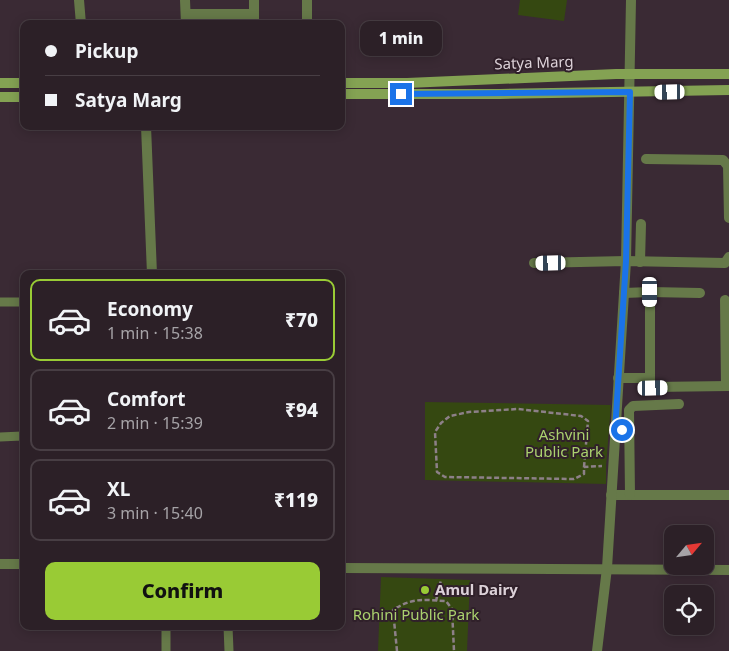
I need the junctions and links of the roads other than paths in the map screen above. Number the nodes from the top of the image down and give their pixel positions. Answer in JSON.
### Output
{"nodes":[{"id":1,"x":79,"y":0,"type":"edge"},
{"id":2,"x":185,"y":0,"type":"edge"},
{"id":3,"x":254,"y":0,"type":"edge"},
{"id":4,"x":307,"y":0,"type":"edge"},
{"id":5,"x":631,"y":0,"type":"edge"},
{"id":6,"x":186,"y":19,"type":"edge"},
{"id":7,"x":254,"y":19,"type":"edge"},
{"id":8,"x":81,"y":20,"type":"edge"},
{"id":9,"x":307,"y":20,"type":"edge"},
{"id":10,"x":630,"y":74,"type":"junction"},
{"id":11,"x":729,"y":74,"type":"edge"},
{"id":12,"x":20,"y":82,"type":"edge"},
{"id":13,"x":0,"y":83,"type":"edge"},
{"id":14,"x":345,"y":83,"type":"edge"},
{"id":15,"x":729,"y":90,"type":"edge"},
{"id":16,"x":630,"y":92,"type":"junction"},
{"id":17,"x":345,"y":94,"type":"edge"},
{"id":18,"x":0,"y":97,"type":"edge"},
{"id":19,"x":20,"y":97,"type":"edge"},
{"id":20,"x":146,"y":130,"type":"edge"},
{"id":21,"x":646,"y":159,"type":"dead end"},
{"id":22,"x":729,"y":218,"type":"edge"},
{"id":23,"x":640,"y":224,"type":"dead end"},
{"id":24,"x":729,"y":257,"type":"edge"},
{"id":25,"x":626,"y":261,"type":"junction"},
{"id":26,"x":640,"y":262,"type":"junction"},
{"id":27,"x":534,"y":263,"type":"dead end"},
{"id":28,"x":152,"y":270,"type":"edge"},
{"id":29,"x":650,"y":292,"type":"junction"},
{"id":30,"x":624,"y":293,"type":"junction"},
{"id":31,"x":700,"y":293,"type":"dead end"},
{"id":32,"x":725,"y":300,"type":"dead end"},
{"id":33,"x":0,"y":302,"type":"edge"},
{"id":34,"x":20,"y":302,"type":"edge"},
{"id":35,"x":618,"y":378,"type":"junction"},
{"id":36,"x":650,"y":378,"type":"junction"},
{"id":37,"x":727,"y":386,"type":"edge"},
{"id":38,"x":680,"y":404,"type":"dead end"},
{"id":39,"x":615,"y":431,"type":"junction"},
{"id":40,"x":629,"y":431,"type":"junction"},
{"id":41,"x":0,"y":436,"type":"edge"},
{"id":42,"x":20,"y":436,"type":"edge"},
{"id":43,"x":611,"y":495,"type":"junction"},
{"id":44,"x":630,"y":495,"type":"junction"},
{"id":45,"x":729,"y":495,"type":"edge"},
{"id":46,"x":0,"y":564,"type":"edge"},
{"id":47,"x":20,"y":564,"type":"edge"},
{"id":48,"x":345,"y":568,"type":"edge"},
{"id":49,"x":607,"y":568,"type":"junction"},
{"id":50,"x":729,"y":570,"type":"edge"},
{"id":51,"x":166,"y":630,"type":"edge"},
{"id":52,"x":228,"y":630,"type":"edge"},
{"id":53,"x":166,"y":651,"type":"edge"},
{"id":54,"x":229,"y":651,"type":"edge"},
{"id":55,"x":597,"y":651,"type":"edge"}],
"edges":[{"from":1,"to":8,"type":"street"},
{"from":2,"to":6,"type":"street"},
{"from":3,"to":7,"type":"street"},
{"from":4,"to":9,"type":"street"},
{"from":5,"to":10,"type":"street"},
{"from":6,"to":7,"type":"street"},
{"from":10,"to":11,"type":"main road","name":"Satya Marg"},
{"from":10,"to":14,"type":"main road","name":"Satya Marg"},
{"from":10,"to":16,"type":"street"},
{"from":12,"to":13,"type":"main road"},
{"from":15,"to":16,"type":"main road","name":"Satya Marg"},
{"from":16,"to":17,"type":"main road","name":"Satya Marg"},
{"from":16,"to":25,"type":"street"},
{"from":18,"to":19,"type":"main road"},
{"from":20,"to":28,"type":"street"},
{"from":21,"to":22,"type":"street"},
{"from":23,"to":26,"type":"street"},
{"from":24,"to":26,"type":"street"},
{"from":25,"to":26,"type":"street"},
{"from":25,"to":27,"type":"street"},
{"from":25,"to":30,"type":"street"},
{"from":29,"to":30,"type":"street"},
{"from":29,"to":31,"type":"street"},
{"from":29,"to":36,"type":"street"},
{"from":30,"to":35,"type":"street"},
{"from":32,"to":37,"type":"street"},
{"from":33,"to":34,"type":"lane"},
{"from":35,"to":36,"type":"street"},
{"from":35,"to":39,"type":"street"},
{"from":36,"to":37,"type":"street"},
{"from":38,"to":40,"type":"street"},
{"from":39,"to":40,"type":"street"},
{"from":39,"to":43,"type":"street"},
{"from":40,"to":44,"type":"street"},
{"from":41,"to":42,"type":"lane"},
{"from":43,"to":44,"type":"street"},
{"from":43,"to":49,"type":"street"},
{"from":44,"to":45,"type":"street"},
{"from":46,"to":47,"type":"street"},
{"from":48,"to":49,"type":"street"},
{"from":49,"to":50,"type":"street"},
{"from":49,"to":55,"type":"street"},
{"from":51,"to":53,"type":"lane"},
{"from":52,"to":54,"type":"lane"}]}
